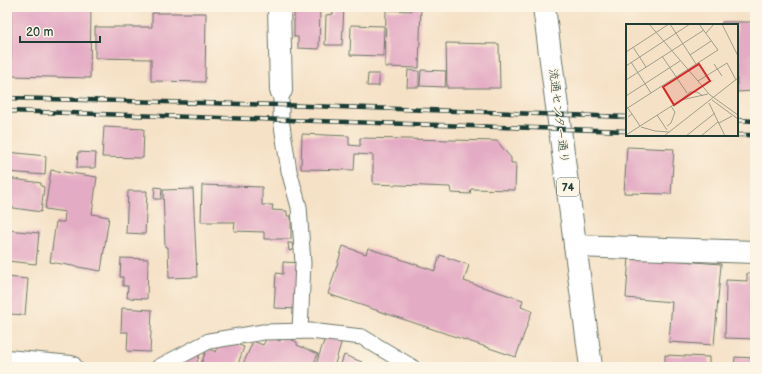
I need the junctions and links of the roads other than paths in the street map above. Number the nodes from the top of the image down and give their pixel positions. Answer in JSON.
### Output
{"nodes":[{"id":1,"x":279,"y":7,"type":"edge"},
{"id":2,"x":544,"y":7,"type":"edge"},
{"id":3,"x":281,"y":90,"type":"joint"},
{"id":4,"x":575,"y":246,"type":"junction"},
{"id":5,"x":755,"y":252,"type":"edge"},
{"id":6,"x":300,"y":331,"type":"junction"},
{"id":7,"x":7,"y":361,"type":"edge"},
{"id":8,"x":71,"y":367,"type":"edge"},
{"id":9,"x":158,"y":367,"type":"edge"},
{"id":10,"x":412,"y":367,"type":"edge"},
{"id":11,"x":591,"y":367,"type":"edge"}],
"edges":[{"from":1,"to":3,"type":"main road"},
{"from":2,"to":4,"type":"main road","name":"流通センター通り","number":"74"},
{"from":3,"to":6,"type":"lane"},
{"from":4,"to":5,"type":"main road"},
{"from":4,"to":11,"type":"main road","name":"流通センター通り","number":"74"},
{"from":6,"to":9,"type":"lane"},
{"from":6,"to":10,"type":"lane"},
{"from":7,"to":8,"type":"main road"}]}
